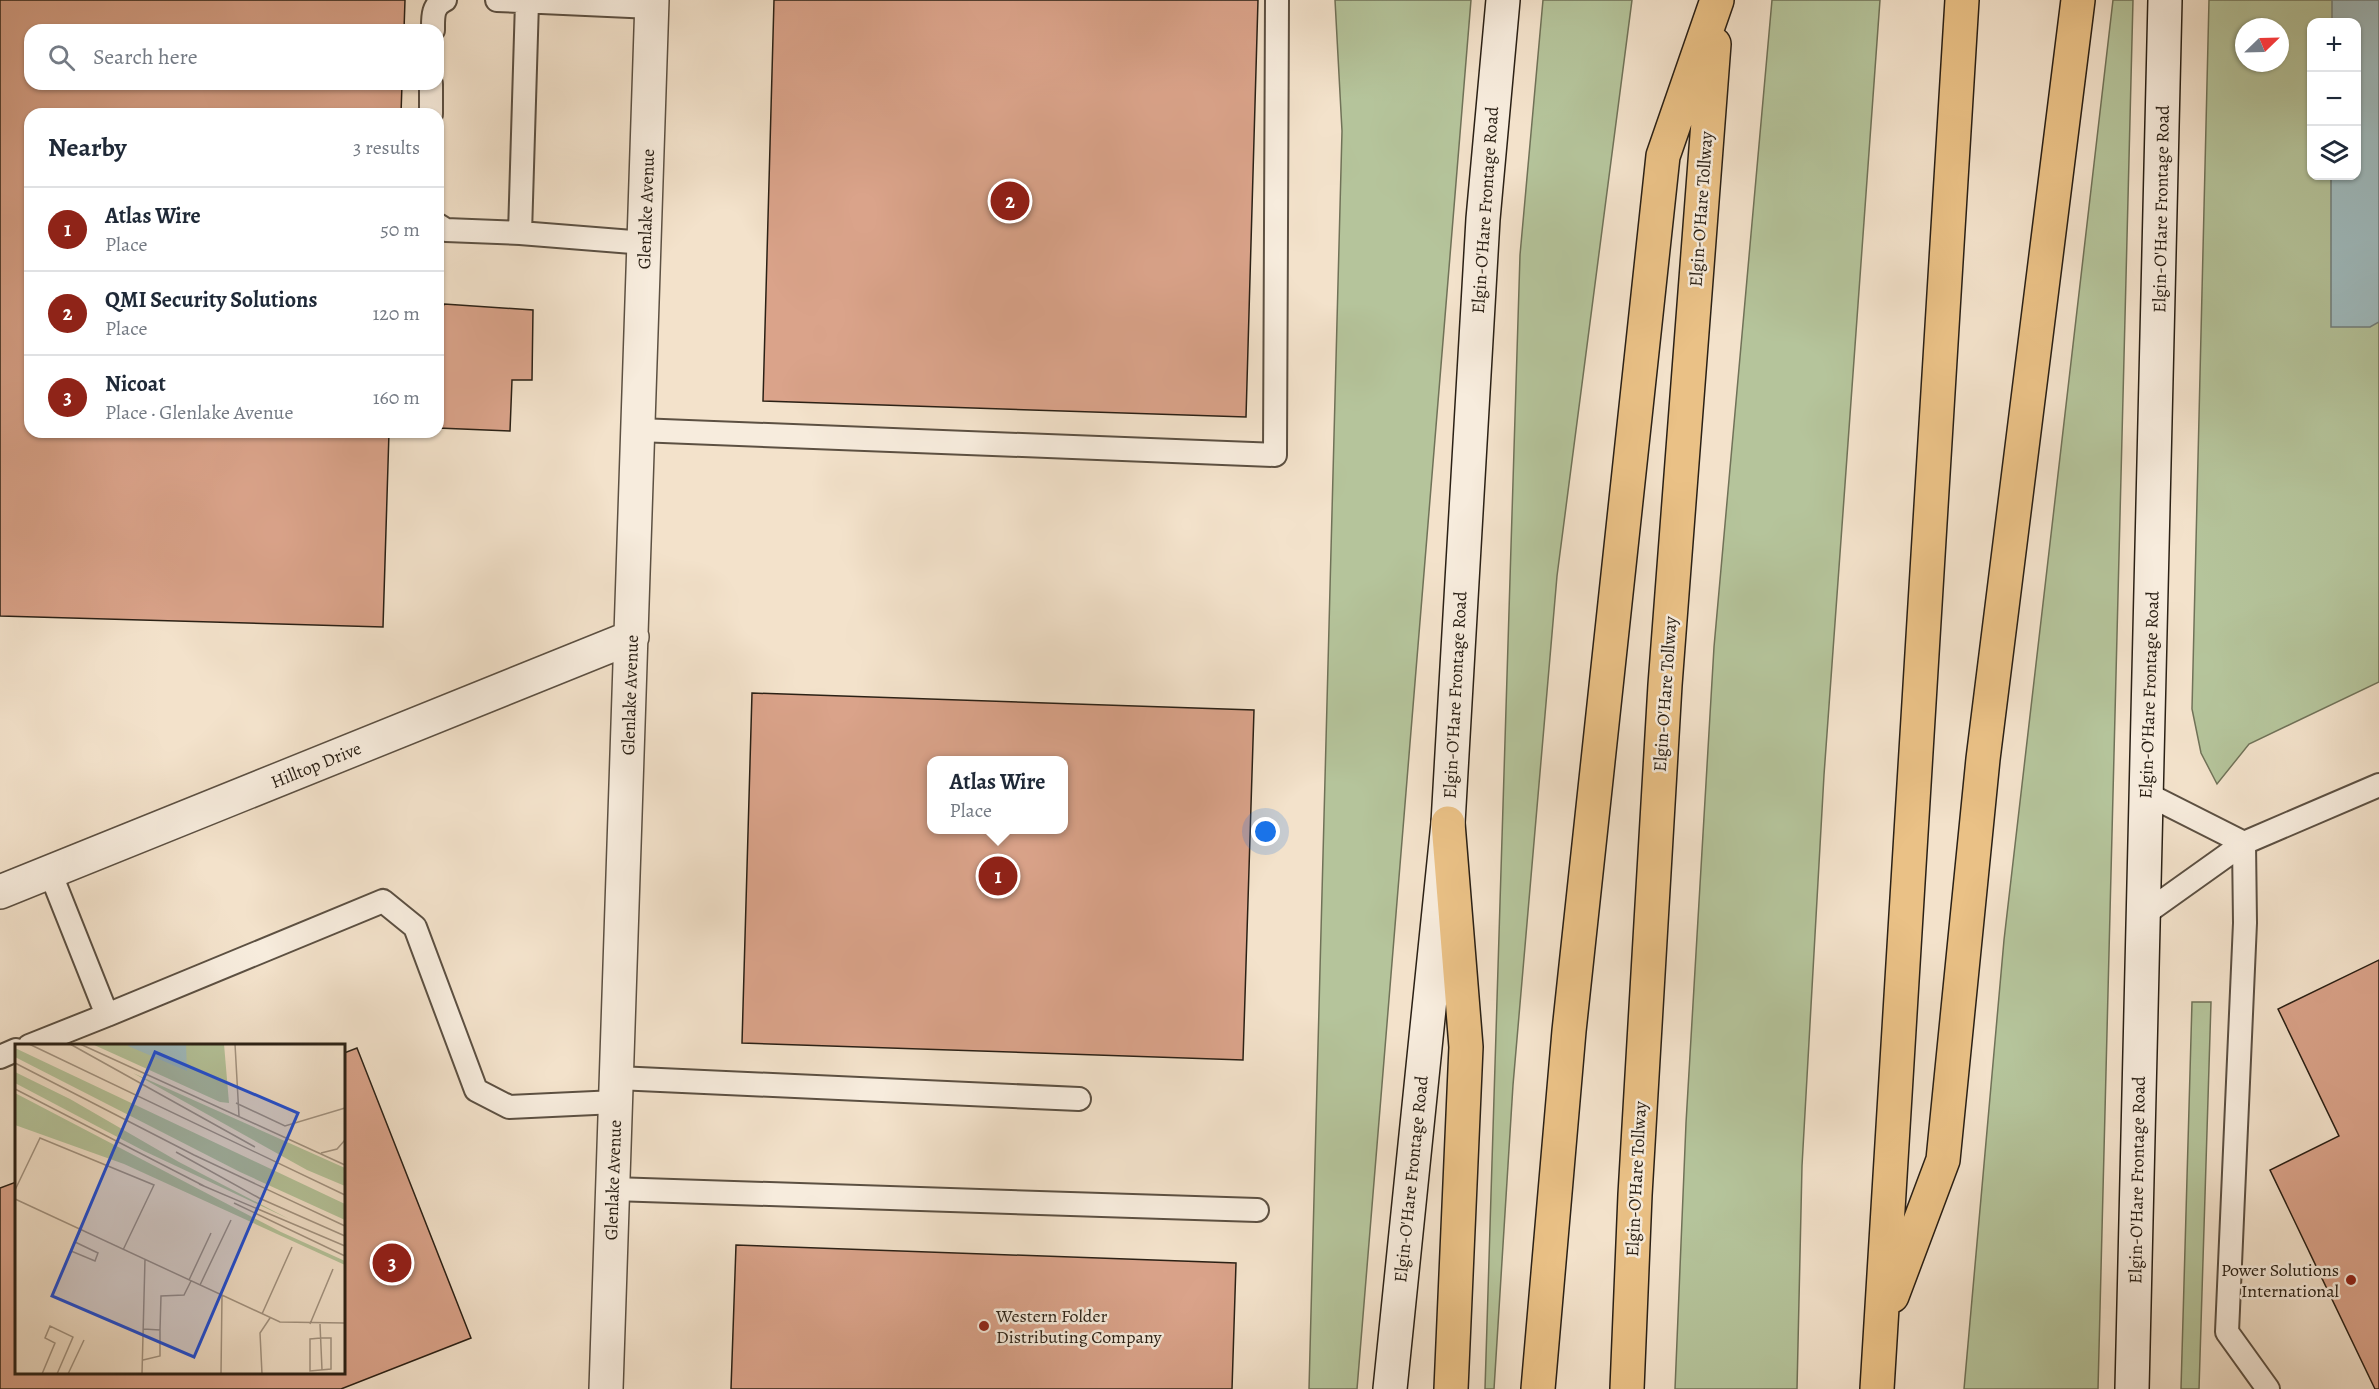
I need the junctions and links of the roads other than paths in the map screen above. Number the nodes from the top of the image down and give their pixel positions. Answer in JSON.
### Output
{"nodes":[{"id":1,"x":445,"y":0,"type":"edge"},
{"id":2,"x":497,"y":0,"type":"edge"},
{"id":3,"x":1277,"y":0,"type":"edge"},
{"id":4,"x":1503,"y":0,"type":"edge"},
{"id":5,"x":1717,"y":0,"type":"edge"},
{"id":6,"x":1962,"y":0,"type":"edge"},
{"id":7,"x":2078,"y":0,"type":"edge"},
{"id":8,"x":2165,"y":0,"type":"edge"},
{"id":9,"x":527,"y":2,"type":"junction"},
{"id":10,"x":652,"y":3,"type":"edge"},
{"id":11,"x":433,"y":24,"type":"edge"},
{"id":12,"x":432,"y":90,"type":"edge"},
{"id":13,"x":431,"y":108,"type":"edge"},
{"id":14,"x":444,"y":229,"type":"edge"},
{"id":15,"x":520,"y":233,"type":"junction"},
{"id":16,"x":645,"y":243,"type":"junction"},
{"id":17,"x":638,"y":430,"type":"junction"},
{"id":18,"x":632,"y":638,"type":"junction"},
{"id":19,"x":2379,"y":785,"type":"edge"},
{"id":20,"x":2145,"y":793,"type":"junction"},
{"id":21,"x":1448,"y":824,"type":"junction"},
{"id":22,"x":2244,"y":843,"type":"junction"},
{"id":23,"x":50,"y":872,"type":"junction"},
{"id":24,"x":0,"y":892,"type":"edge"},
{"id":25,"x":2143,"y":915,"type":"junction"},
{"id":26,"x":107,"y":1015,"type":"junction"},
{"id":27,"x":34,"y":1044,"type":"edge"},
{"id":28,"x":15,"y":1050,"type":"edge"},
{"id":29,"x":0,"y":1057,"type":"edge"},
{"id":30,"x":616,"y":1090,"type":"junction"},
{"id":31,"x":1079,"y":1099,"type":"dead end"},
{"id":32,"x":613,"y":1189,"type":"junction"},
{"id":33,"x":1257,"y":1210,"type":"dead end"},
{"id":34,"x":1880,"y":1329,"type":"junction"},
{"id":35,"x":606,"y":1389,"type":"edge"},
{"id":36,"x":1390,"y":1389,"type":"edge"},
{"id":37,"x":1451,"y":1389,"type":"edge"},
{"id":38,"x":1539,"y":1389,"type":"edge"},
{"id":39,"x":1627,"y":1389,"type":"edge"},
{"id":40,"x":1877,"y":1389,"type":"edge"},
{"id":41,"x":2132,"y":1389,"type":"edge"},
{"id":42,"x":2268,"y":1389,"type":"edge"}],
"edges":[{"from":1,"to":11,"type":"lane"},
{"from":2,"to":9,"type":"lane"},
{"from":3,"to":17,"type":"lane"},
{"from":4,"to":21,"type":"main road","name":"Elgin-O'Hare Frontage Road"},
{"from":5,"to":38,"type":"highway"},
{"from":5,"to":39,"type":"highway","name":"Elgin-O'Hare Tollway"},
{"from":6,"to":34,"type":"highway"},
{"from":7,"to":34,"type":"highway"},
{"from":8,"to":20,"type":"main road","name":"Elgin-O'Hare Frontage Road"},
{"from":9,"to":10,"type":"lane"},
{"from":9,"to":15,"type":"lane"},
{"from":10,"to":16,"type":"main road","name":"Glenlake Avenue"},
{"from":12,"to":13,"type":"lane"},
{"from":14,"to":15,"type":"lane"},
{"from":15,"to":16,"type":"lane"},
{"from":16,"to":17,"type":"main road","name":"Glenlake Avenue"},
{"from":17,"to":18,"type":"main road","name":"Glenlake Avenue"},
{"from":18,"to":23,"type":"main road","name":"Hilltop Drive"},
{"from":18,"to":30,"type":"main road","name":"Glenlake Avenue"},
{"from":19,"to":22,"type":"lane"},
{"from":20,"to":22,"type":"lane"},
{"from":20,"to":25,"type":"main road","name":"Elgin-O'Hare Frontage Road"},
{"from":21,"to":36,"type":"main road","name":"Elgin-O'Hare Frontage Road"},
{"from":21,"to":37,"type":"highway"},
{"from":22,"to":25,"type":"lane"},
{"from":22,"to":42,"type":"lane"},
{"from":23,"to":24,"type":"main road","name":"Hilltop Drive"},
{"from":23,"to":26,"type":"lane"},
{"from":25,"to":41,"type":"main road","name":"Elgin-O'Hare Frontage Road"},
{"from":26,"to":27,"type":"lane"},
{"from":26,"to":30,"type":"lane"},
{"from":28,"to":29,"type":"lane"},
{"from":30,"to":31,"type":"lane"},
{"from":30,"to":32,"type":"main road","name":"Glenlake Avenue"},
{"from":32,"to":33,"type":"lane"},
{"from":32,"to":35,"type":"main road","name":"Glenlake Avenue"},
{"from":34,"to":40,"type":"highway"}]}
